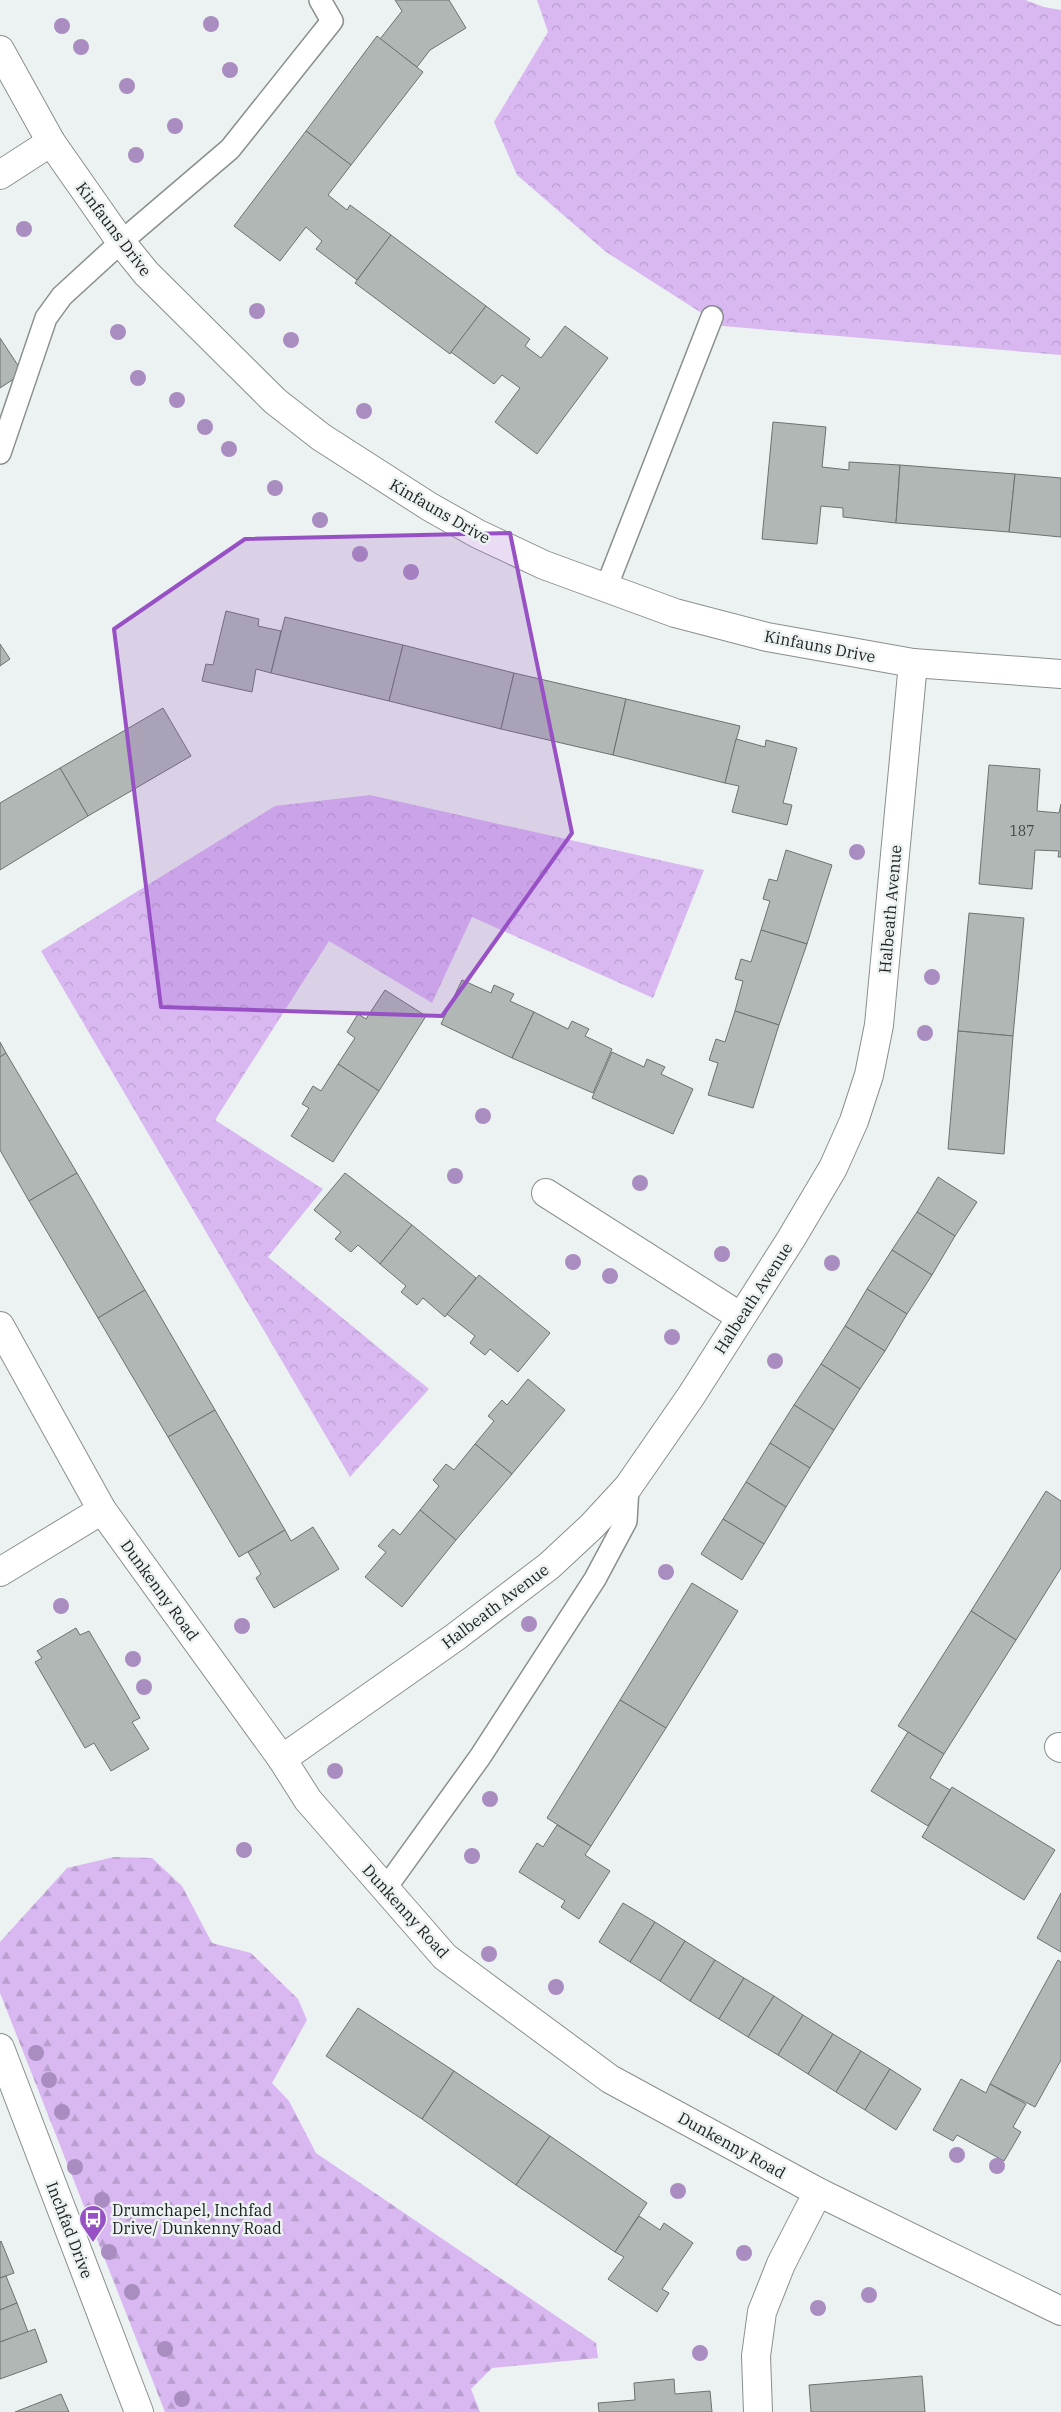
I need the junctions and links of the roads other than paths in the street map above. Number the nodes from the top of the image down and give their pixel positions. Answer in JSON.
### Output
{"nodes":[{"id":1,"x":320,"y":0,"type":"edge"},
{"id":2,"x":0,"y":50,"type":"edge"},
{"id":3,"x":51,"y":142,"type":"junction"},
{"id":4,"x":0,"y":175,"type":"edge"},
{"id":5,"x":120,"y":242,"type":"junction"},
{"id":6,"x":712,"y":317,"type":"dead end"},
{"id":7,"x":23,"y":390,"type":"junction"},
{"id":8,"x":0,"y":404,"type":"edge"},
{"id":9,"x":0,"y":453,"type":"edge"},
{"id":10,"x":606,"y":588,"type":"junction"},
{"id":11,"x":913,"y":663,"type":"junction"},
{"id":12,"x":1061,"y":674,"type":"edge"},
{"id":13,"x":546,"y":1193,"type":"dead end"},
{"id":14,"x":741,"y":1317,"type":"junction"},
{"id":15,"x":0,"y":1326,"type":"edge"},
{"id":16,"x":628,"y":1486,"type":"junction"},
{"id":17,"x":102,"y":1510,"type":"junction"},
{"id":18,"x":0,"y":1572,"type":"edge"},
{"id":19,"x":282,"y":1759,"type":"junction"},
{"id":20,"x":385,"y":1889,"type":"junction"},
{"id":21,"x":0,"y":2048,"type":"edge"},
{"id":22,"x":818,"y":2192,"type":"junction"},
{"id":23,"x":1061,"y":2311,"type":"edge"},
{"id":24,"x":139,"y":2412,"type":"edge"},
{"id":25,"x":758,"y":2412,"type":"edge"}],
"edges":[{"from":1,"to":5,"type":"lane"},
{"from":2,"to":3,"type":"street","name":"Kinfauns Drive"},
{"from":3,"to":4,"type":"street"},
{"from":3,"to":5,"type":"street","name":"Kinfauns Drive"},
{"from":5,"to":7,"type":"lane"},
{"from":5,"to":10,"type":"street","name":"Kinfauns Drive"},
{"from":6,"to":10,"type":"lane"},
{"from":7,"to":8,"type":"lane"},
{"from":7,"to":9,"type":"lane"},
{"from":10,"to":11,"type":"street","name":"Kinfauns Drive"},
{"from":11,"to":12,"type":"street","name":"Kinfauns Drive"},
{"from":11,"to":14,"type":"street","name":"Halbeath Avenue"},
{"from":13,"to":14,"type":"street"},
{"from":14,"to":16,"type":"street","name":"Halbeath Avenue"},
{"from":15,"to":17,"type":"street","name":"Dunkenny Road"},
{"from":16,"to":19,"type":"street","name":"Halbeath Avenue"},
{"from":16,"to":20,"type":"lane"},
{"from":17,"to":18,"type":"street"},
{"from":17,"to":19,"type":"street","name":"Dunkenny Road"},
{"from":19,"to":20,"type":"street","name":"Dunkenny Road"},
{"from":20,"to":22,"type":"street","name":"Dunkenny Road"},
{"from":21,"to":24,"type":"street","name":"Inchfad Drive"},
{"from":22,"to":23,"type":"street","name":"Dunkenny Road"},
{"from":22,"to":25,"type":"street"}]}
